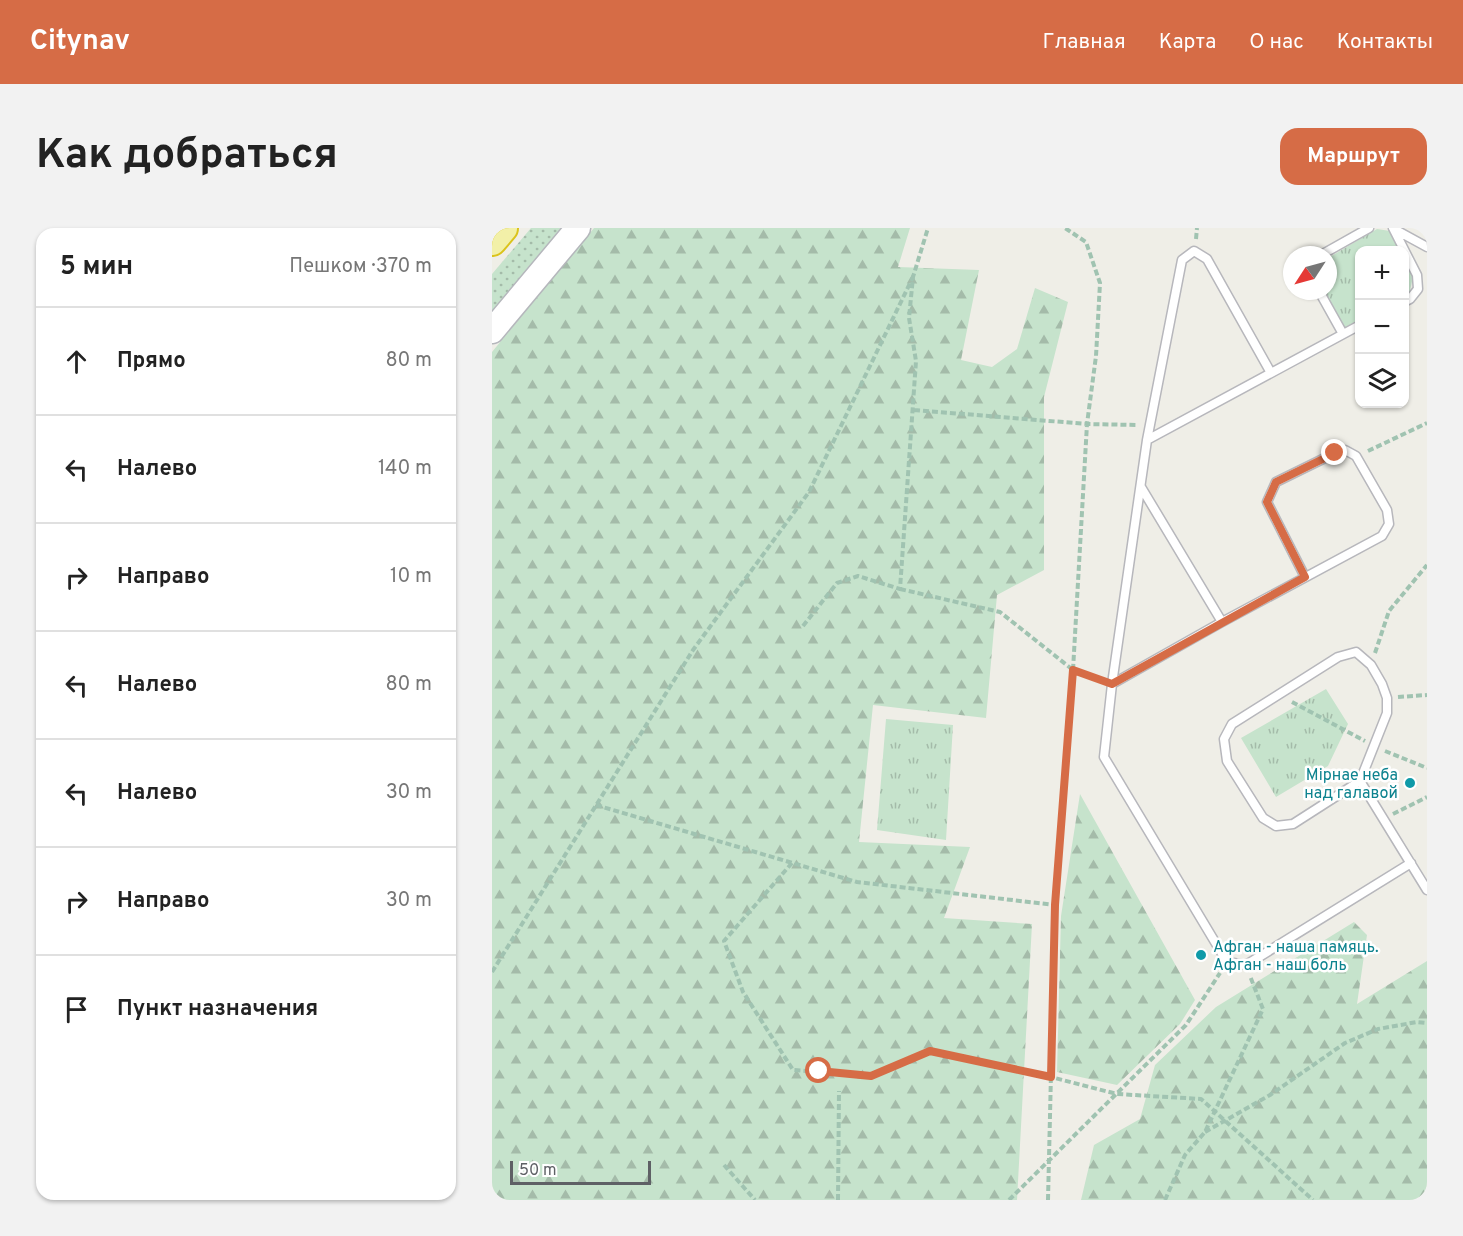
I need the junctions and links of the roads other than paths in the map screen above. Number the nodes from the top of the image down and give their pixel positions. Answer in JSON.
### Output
{"nodes":[{"id":1,"x":503,"y":228,"type":"edge"},
{"id":2,"x":578,"y":228,"type":"edge"},
{"id":3,"x":1369,"y":228,"type":"edge"},
{"id":4,"x":1394,"y":228,"type":"edge"},
{"id":5,"x":492,"y":241,"type":"edge"},
{"id":6,"x":1337,"y":246,"type":"edge"},
{"id":7,"x":1427,"y":247,"type":"edge"},
{"id":8,"x":1324,"y":300,"type":"edge"},
{"id":9,"x":1408,"y":300,"type":"edge"},
{"id":10,"x":1355,"y":327,"type":"edge"},
{"id":11,"x":492,"y":331,"type":"edge"},
{"id":12,"x":1343,"y":334,"type":"junction"},
{"id":13,"x":1271,"y":373,"type":"junction"},
{"id":14,"x":1147,"y":440,"type":"junction"},
{"id":15,"x":1141,"y":487,"type":"junction"},
{"id":16,"x":1305,"y":577,"type":"junction"},
{"id":17,"x":1222,"y":622,"type":"junction"},
{"id":18,"x":1112,"y":684,"type":"junction"},
{"id":19,"x":1360,"y":781,"type":"junction"},
{"id":20,"x":1411,"y":863,"type":"junction"},
{"id":21,"x":1427,"y":890,"type":"edge"}],
"edges":[{"from":1,"to":5,"type":"highway"},
{"from":2,"to":11,"type":"main road"},
{"from":3,"to":6,"type":"lane"},
{"from":4,"to":7,"type":"lane"},
{"from":4,"to":9,"type":"lane"},
{"from":8,"to":12,"type":"lane"},
{"from":10,"to":12,"type":"lane"},
{"from":12,"to":13,"type":"lane"},
{"from":13,"to":14,"type":"lane"},
{"from":13,"to":14,"type":"lane"},
{"from":14,"to":15,"type":"lane"},
{"from":15,"to":17,"type":"lane"},
{"from":15,"to":18,"type":"lane"},
{"from":16,"to":16,"type":"lane"},
{"from":16,"to":17,"type":"lane"},
{"from":17,"to":18,"type":"lane"},
{"from":18,"to":20,"type":"lane"},
{"from":19,"to":19,"type":"lane"},
{"from":19,"to":20,"type":"lane"},
{"from":20,"to":21,"type":"lane"}]}
